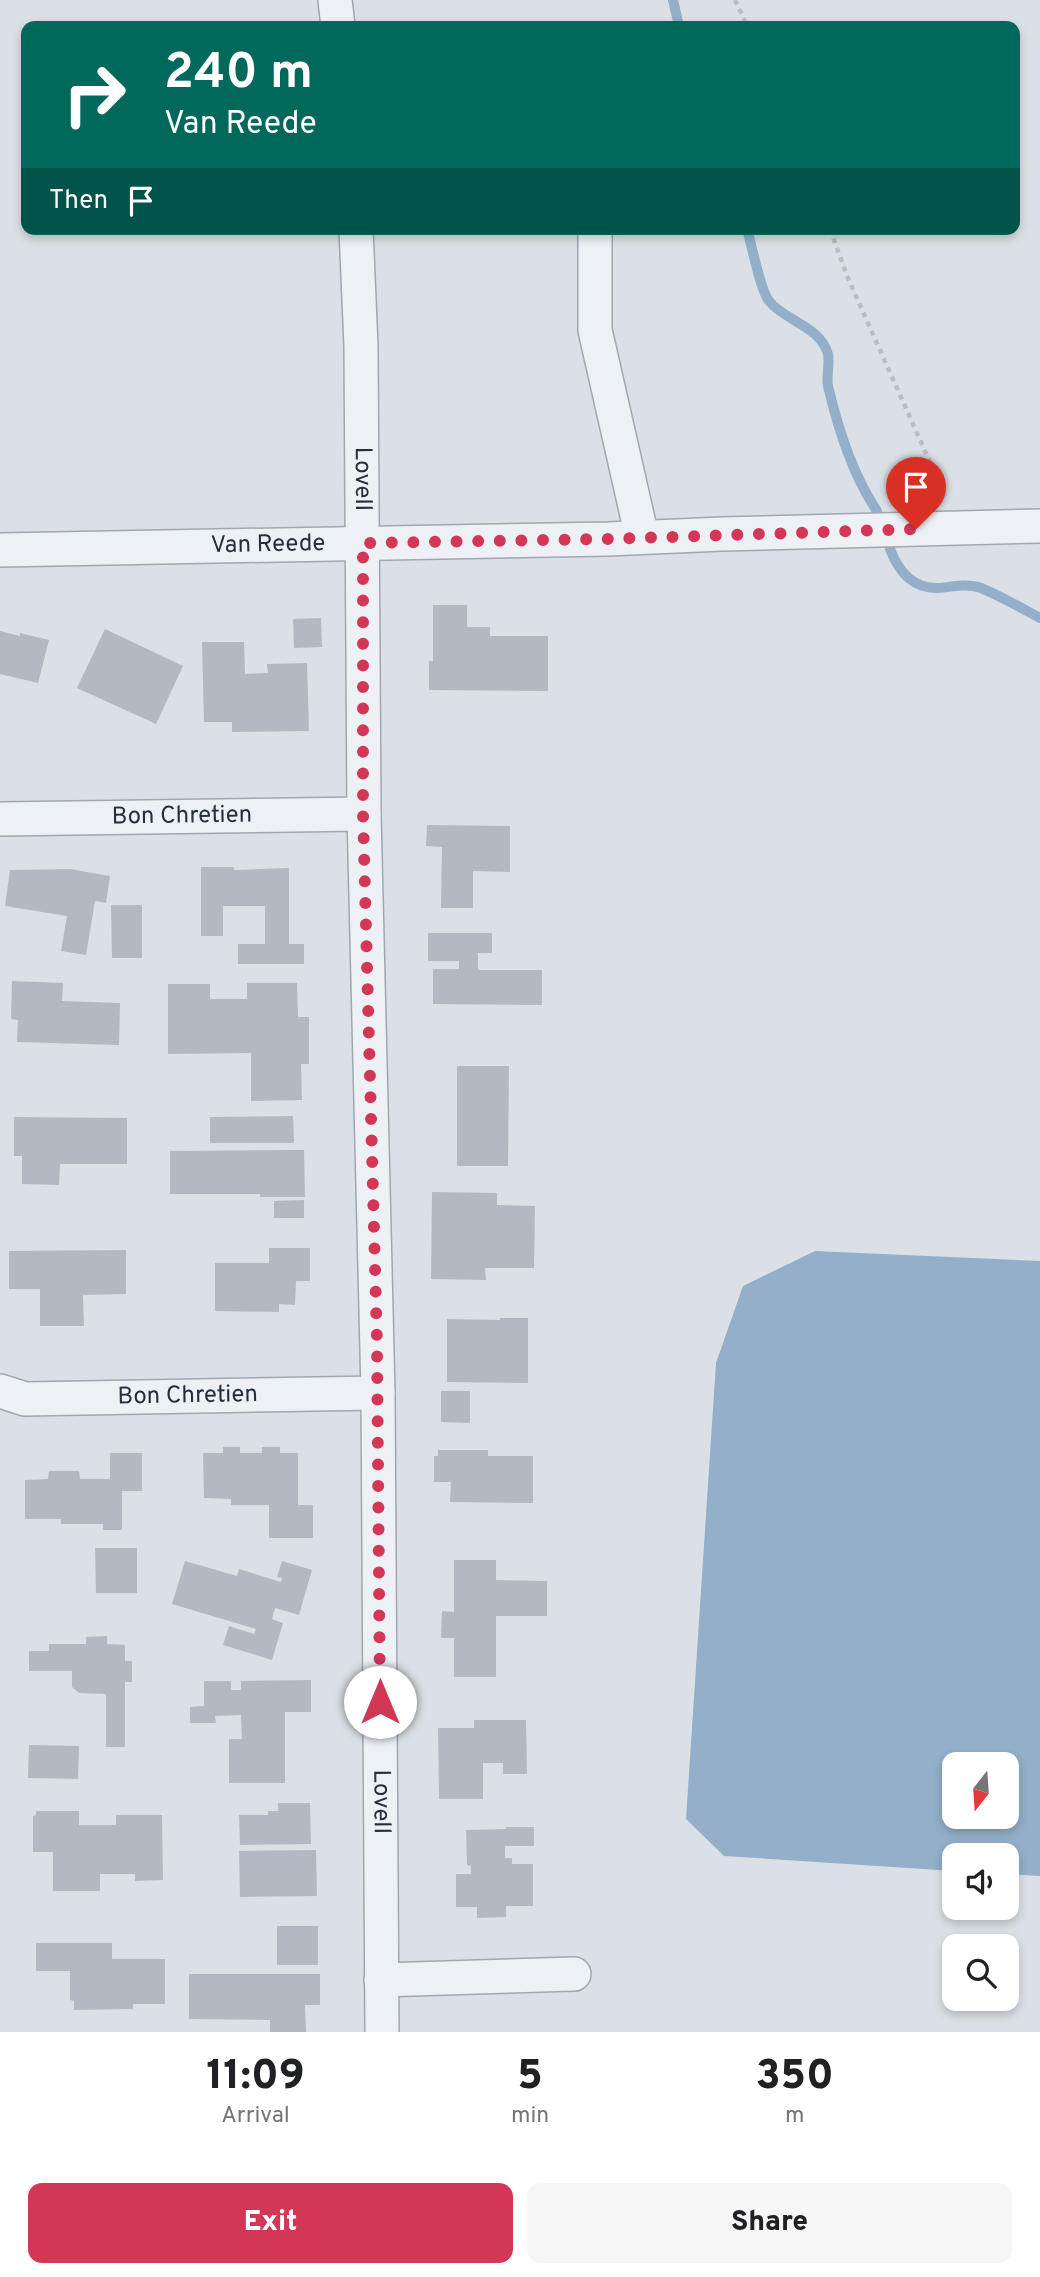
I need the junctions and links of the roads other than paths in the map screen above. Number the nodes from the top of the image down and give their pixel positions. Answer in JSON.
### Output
{"nodes":[{"id":1,"x":335,"y":0,"type":"edge"},
{"id":2,"x":337,"y":21,"type":"edge"},
{"id":3,"x":356,"y":235,"type":"edge"},
{"id":4,"x":595,"y":235,"type":"edge"},
{"id":5,"x":1040,"y":526,"type":"edge"},
{"id":6,"x":642,"y":537,"type":"junction"},
{"id":7,"x":363,"y":543,"type":"junction"},
{"id":8,"x":0,"y":551,"type":"edge"},
{"id":9,"x":363,"y":814,"type":"junction"},
{"id":10,"x":0,"y":819,"type":"edge"},
{"id":11,"x":0,"y":1391,"type":"edge"},
{"id":12,"x":378,"y":1393,"type":"junction"},
{"id":13,"x":574,"y":1974,"type":"dead end"},
{"id":14,"x":382,"y":1980,"type":"junction"},
{"id":15,"x":382,"y":2032,"type":"edge"}],
"edges":[{"from":1,"to":2,"type":"street"},
{"from":3,"to":7,"type":"street","name":"Lovell"},
{"from":4,"to":6,"type":"street"},
{"from":5,"to":6,"type":"street","name":"Van Reede"},
{"from":6,"to":7,"type":"street","name":"Van Reede"},
{"from":7,"to":8,"type":"street","name":"Van Reede"},
{"from":7,"to":9,"type":"street","name":"Lovell"},
{"from":9,"to":10,"type":"street","name":"Bon Chretien"},
{"from":9,"to":12,"type":"street","name":"Lovell"},
{"from":11,"to":12,"type":"street","name":"Bon Chretien"},
{"from":12,"to":14,"type":"street","name":"Lovell"},
{"from":13,"to":14,"type":"street"},
{"from":14,"to":15,"type":"street","name":"Lovell"}]}
